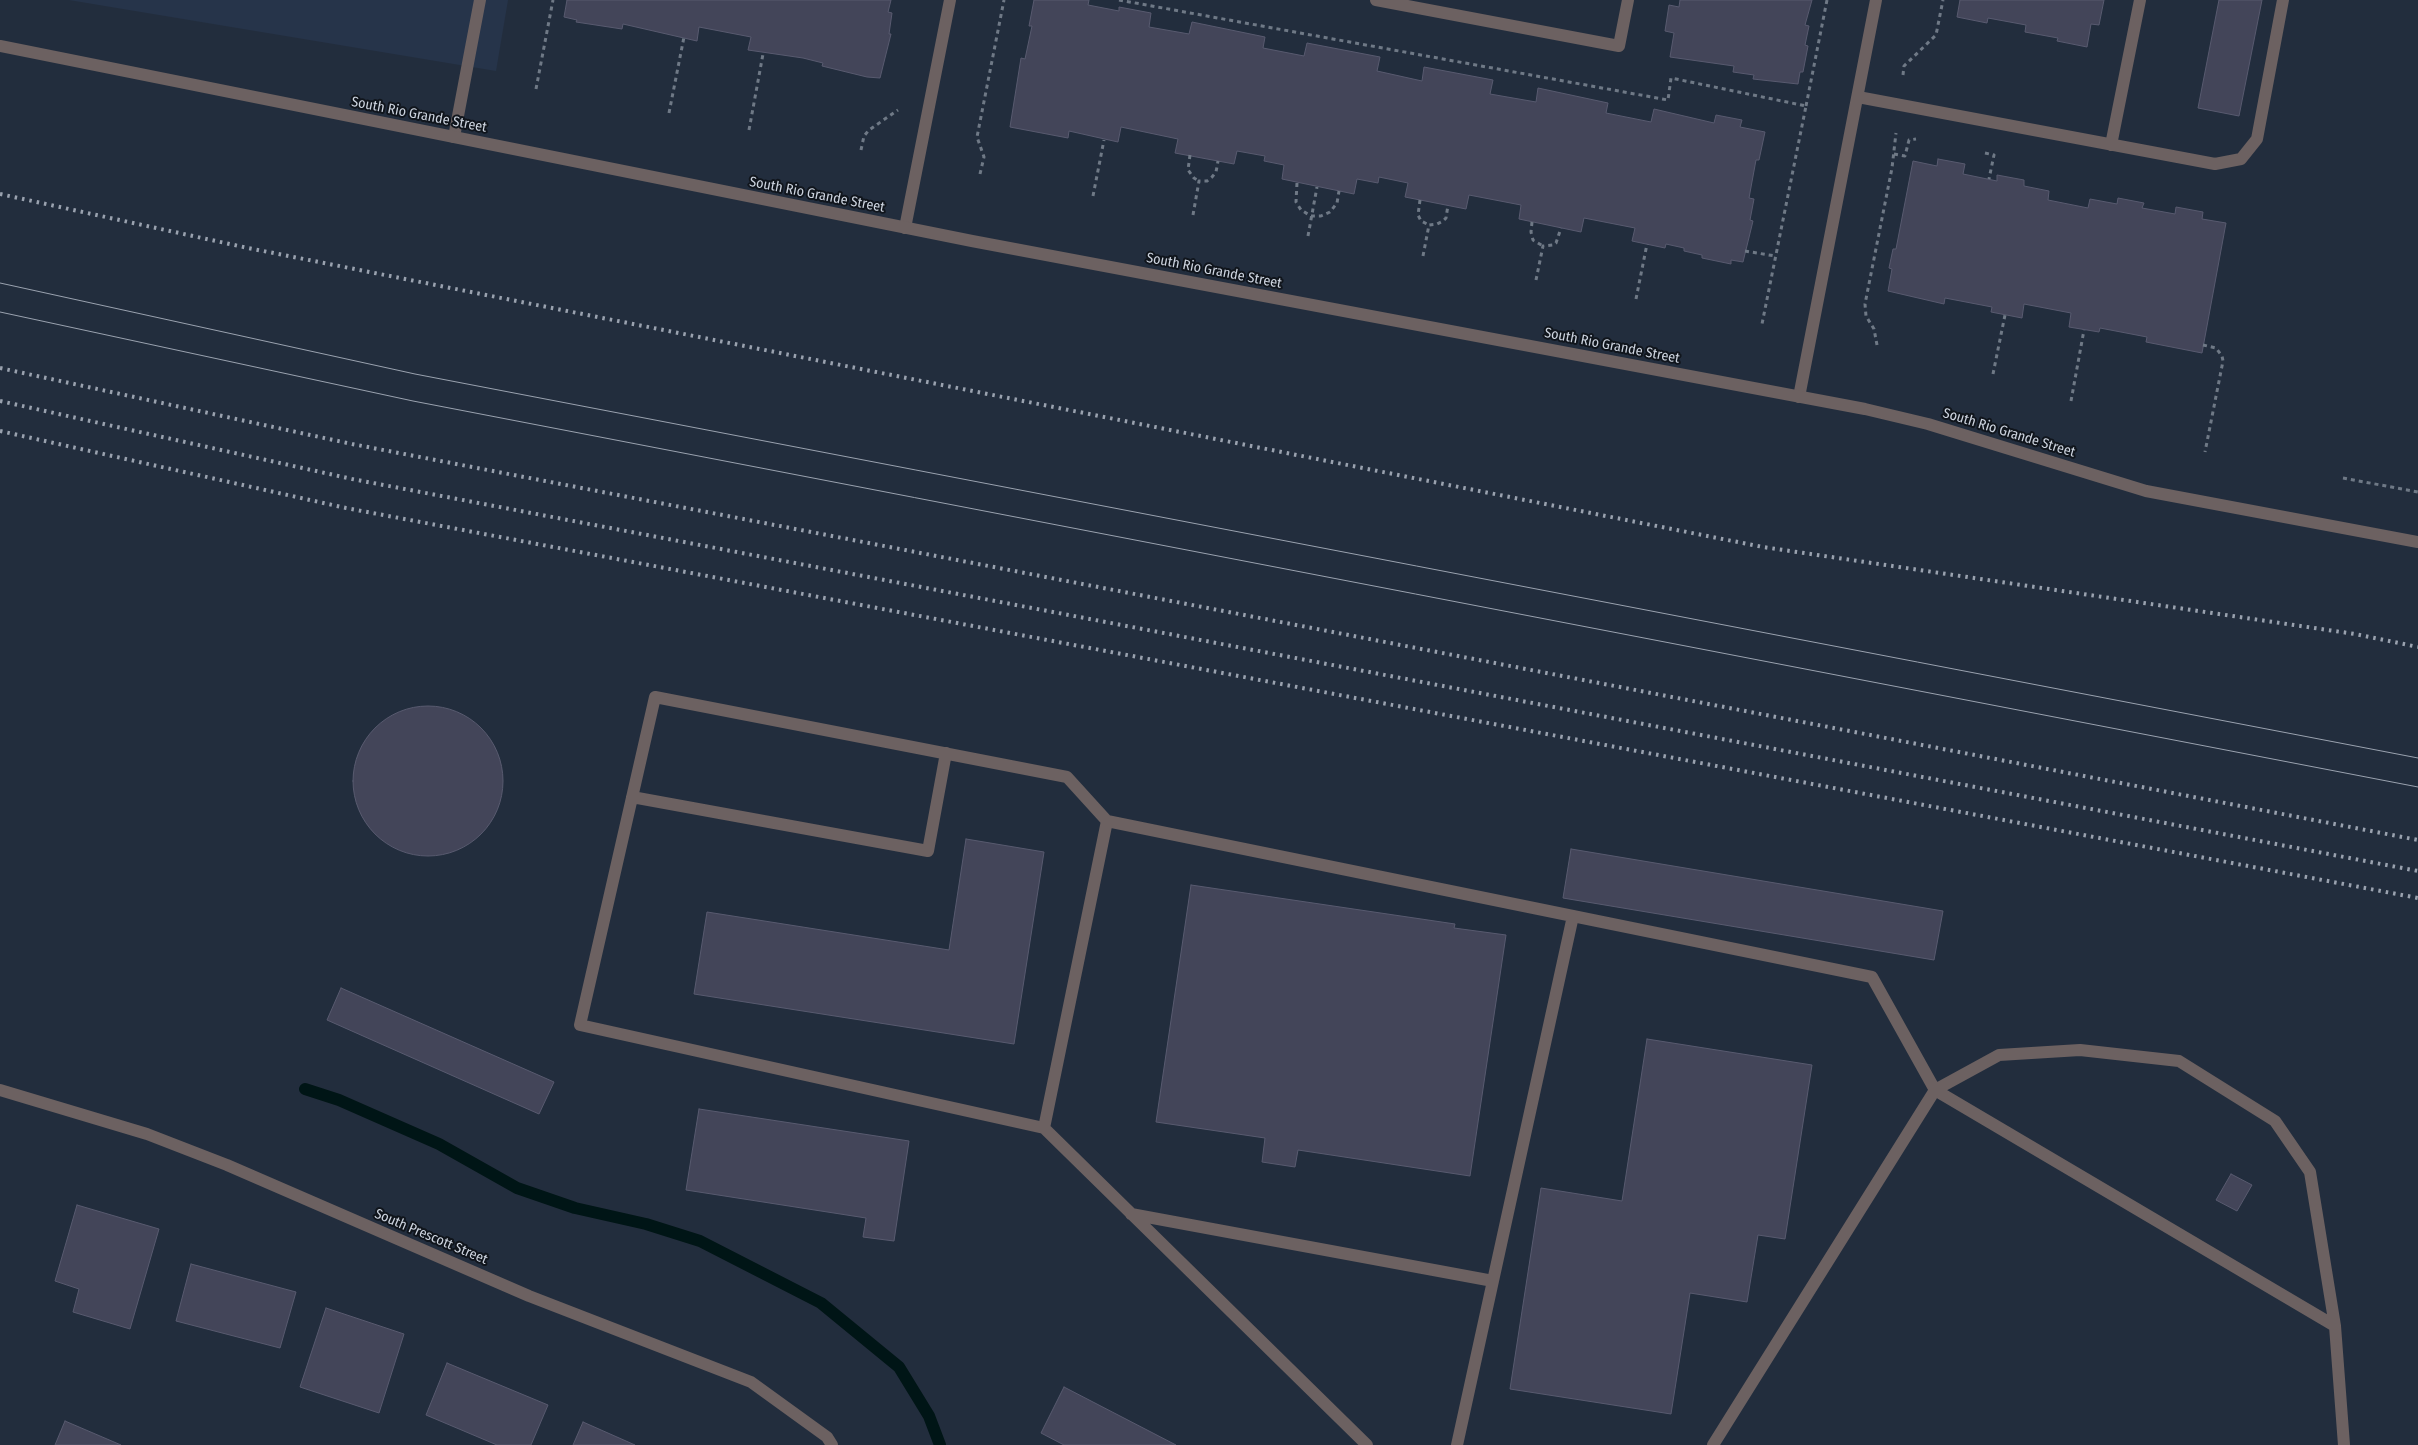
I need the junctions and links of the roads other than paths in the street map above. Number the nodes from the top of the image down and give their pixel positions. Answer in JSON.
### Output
{"nodes":[{"id":1,"x":480,"y":0,"type":"edge"},
{"id":2,"x":950,"y":0,"type":"edge"},
{"id":3,"x":1376,"y":0,"type":"edge"},
{"id":4,"x":1628,"y":0,"type":"edge"},
{"id":5,"x":1876,"y":0,"type":"edge"},
{"id":6,"x":2140,"y":0,"type":"edge"},
{"id":7,"x":2284,"y":0,"type":"edge"},
{"id":8,"x":0,"y":46,"type":"edge"},
{"id":9,"x":1858,"y":97,"type":"junction"},
{"id":10,"x":454,"y":138,"type":"junction"},
{"id":11,"x":2112,"y":145,"type":"junction"},
{"id":12,"x":905,"y":228,"type":"junction"},
{"id":13,"x":1799,"y":397,"type":"junction"},
{"id":14,"x":2418,"y":542,"type":"edge"},
{"id":15,"x":946,"y":753,"type":"junction"},
{"id":16,"x":632,"y":797,"type":"junction"},
{"id":17,"x":1106,"y":821,"type":"junction"},
{"id":18,"x":1573,"y":916,"type":"junction"},
{"id":19,"x":0,"y":1090,"type":"edge"},
{"id":20,"x":1935,"y":1090,"type":"junction"},
{"id":21,"x":1044,"y":1128,"type":"junction"},
{"id":22,"x":1131,"y":1214,"type":"junction"},
{"id":23,"x":1493,"y":1281,"type":"junction"},
{"id":24,"x":2335,"y":1326,"type":"junction"},
{"id":25,"x":832,"y":1445,"type":"edge"},
{"id":26,"x":1367,"y":1445,"type":"edge"},
{"id":27,"x":1457,"y":1445,"type":"edge"},
{"id":28,"x":1713,"y":1445,"type":"edge"},
{"id":29,"x":2344,"y":1445,"type":"edge"}],
"edges":[{"from":1,"to":10,"type":"street"},
{"from":2,"to":12,"type":"street"},
{"from":3,"to":4,"type":"street"},
{"from":5,"to":9,"type":"street"},
{"from":6,"to":11,"type":"street"},
{"from":7,"to":11,"type":"street"},
{"from":8,"to":10,"type":"street","name":"South Rio Grande Street"},
{"from":9,"to":11,"type":"street"},
{"from":9,"to":13,"type":"street"},
{"from":10,"to":12,"type":"street","name":"South Rio Grande Street"},
{"from":12,"to":13,"type":"street","name":"South Rio Grande Street"},
{"from":13,"to":14,"type":"street","name":"South Rio Grande Street"},
{"from":15,"to":16,"type":"street"},
{"from":15,"to":16,"type":"street"},
{"from":15,"to":17,"type":"street"},
{"from":16,"to":21,"type":"street"},
{"from":17,"to":18,"type":"street"},
{"from":17,"to":21,"type":"street"},
{"from":18,"to":20,"type":"street"},
{"from":18,"to":23,"type":"street"},
{"from":19,"to":25,"type":"street","name":"South Prescott Street"},
{"from":20,"to":24,"type":"street"},
{"from":20,"to":24,"type":"street"},
{"from":20,"to":28,"type":"street"},
{"from":21,"to":22,"type":"street"},
{"from":22,"to":23,"type":"street"},
{"from":22,"to":26,"type":"street"},
{"from":23,"to":27,"type":"street"},
{"from":24,"to":29,"type":"street"}]}
